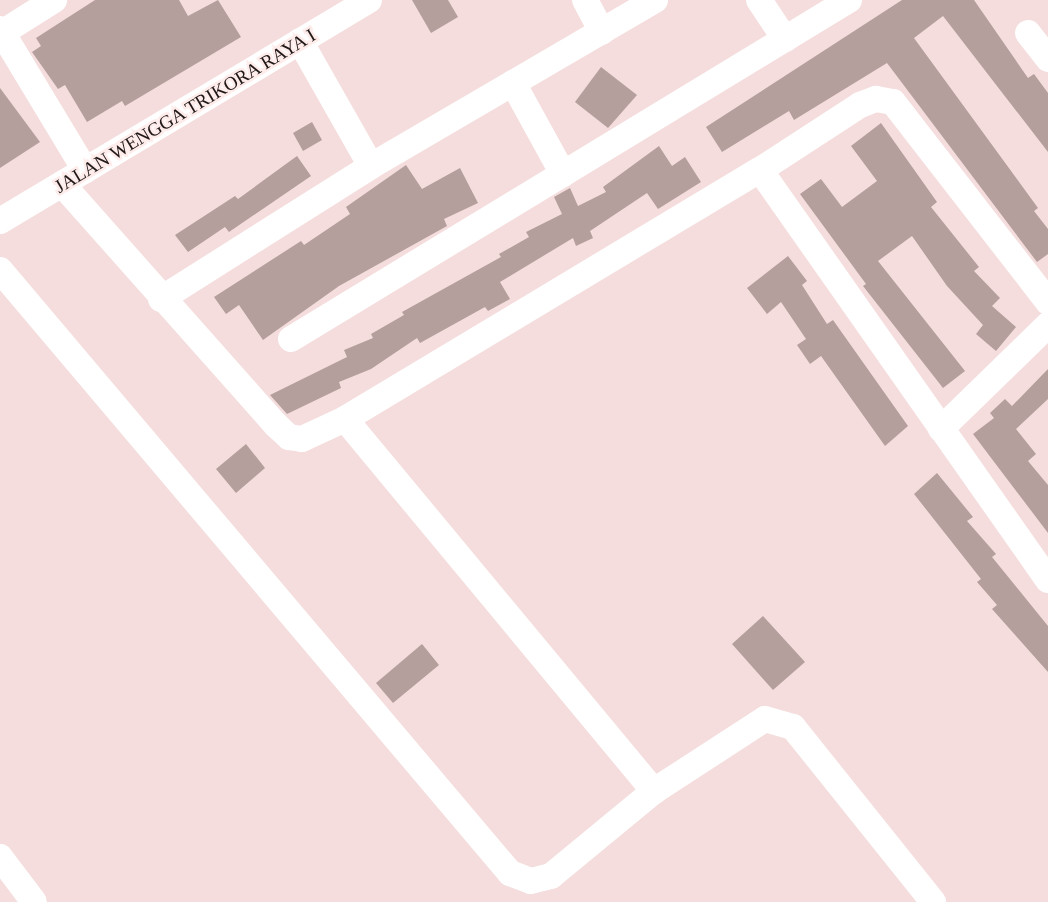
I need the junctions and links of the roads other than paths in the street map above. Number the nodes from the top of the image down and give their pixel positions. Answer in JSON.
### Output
{"nodes":[{"id":1,"x":54,"y":0,"type":"edge"},
{"id":2,"x":369,"y":0,"type":"edge"},
{"id":3,"x":585,"y":0,"type":"edge"},
{"id":4,"x":655,"y":0,"type":"edge"},
{"id":5,"x":759,"y":0,"type":"edge"},
{"id":6,"x":849,"y":0,"type":"edge"},
{"id":7,"x":1,"y":32,"type":"edge"},
{"id":8,"x":602,"y":32,"type":"junction"},
{"id":9,"x":1028,"y":33,"type":"dead end"},
{"id":10,"x":785,"y":39,"type":"junction"},
{"id":11,"x":300,"y":41,"type":"junction"},
{"id":12,"x":1048,"y":59,"type":"edge"},
{"id":13,"x":513,"y":83,"type":"junction"},
{"id":14,"x":370,"y":166,"type":"junction"},
{"id":15,"x":760,"y":170,"type":"junction"},
{"id":16,"x":563,"y":174,"type":"junction"},
{"id":17,"x":74,"y":177,"type":"junction"},
{"id":18,"x":0,"y":221,"type":"edge"},
{"id":19,"x":0,"y":270,"type":"edge"},
{"id":20,"x":161,"y":299,"type":"junction"},
{"id":21,"x":1048,"y":302,"type":"edge"},
{"id":22,"x":1048,"y":325,"type":"edge"},
{"id":23,"x":291,"y":339,"type":"dead end"},
{"id":24,"x":345,"y":419,"type":"junction"},
{"id":25,"x":941,"y":429,"type":"junction"},
{"id":26,"x":1048,"y":580,"type":"edge"},
{"id":27,"x":654,"y":791,"type":"junction"},
{"id":28,"x":1,"y":859,"type":"edge"},
{"id":29,"x":34,"y":902,"type":"edge"},
{"id":30,"x":933,"y":902,"type":"edge"}],
"edges":[{"from":1,"to":7,"type":"street"},
{"from":2,"to":11,"type":"street","name":"JALAN WENGGA TRIKORA RAYA I"},
{"from":3,"to":8,"type":"street"},
{"from":4,"to":8,"type":"street"},
{"from":5,"to":10,"type":"street"},
{"from":6,"to":10,"type":"street"},
{"from":7,"to":17,"type":"street"},
{"from":8,"to":13,"type":"street"},
{"from":9,"to":12,"type":"street"},
{"from":10,"to":16,"type":"street"},
{"from":11,"to":14,"type":"street"},
{"from":11,"to":17,"type":"street","name":"JALAN WENGGA TRIKORA RAYA I"},
{"from":13,"to":14,"type":"street"},
{"from":13,"to":16,"type":"street"},
{"from":14,"to":20,"type":"street"},
{"from":15,"to":21,"type":"street"},
{"from":15,"to":24,"type":"street"},
{"from":15,"to":25,"type":"street"},
{"from":16,"to":23,"type":"street"},
{"from":17,"to":18,"type":"street","name":"JALAN WENGGA TRIKORA RAYA I"},
{"from":17,"to":20,"type":"street"},
{"from":19,"to":27,"type":"street"},
{"from":20,"to":24,"type":"street"},
{"from":22,"to":25,"type":"street"},
{"from":24,"to":27,"type":"street"},
{"from":25,"to":26,"type":"street"},
{"from":27,"to":30,"type":"street"},
{"from":28,"to":29,"type":"street"}]}
